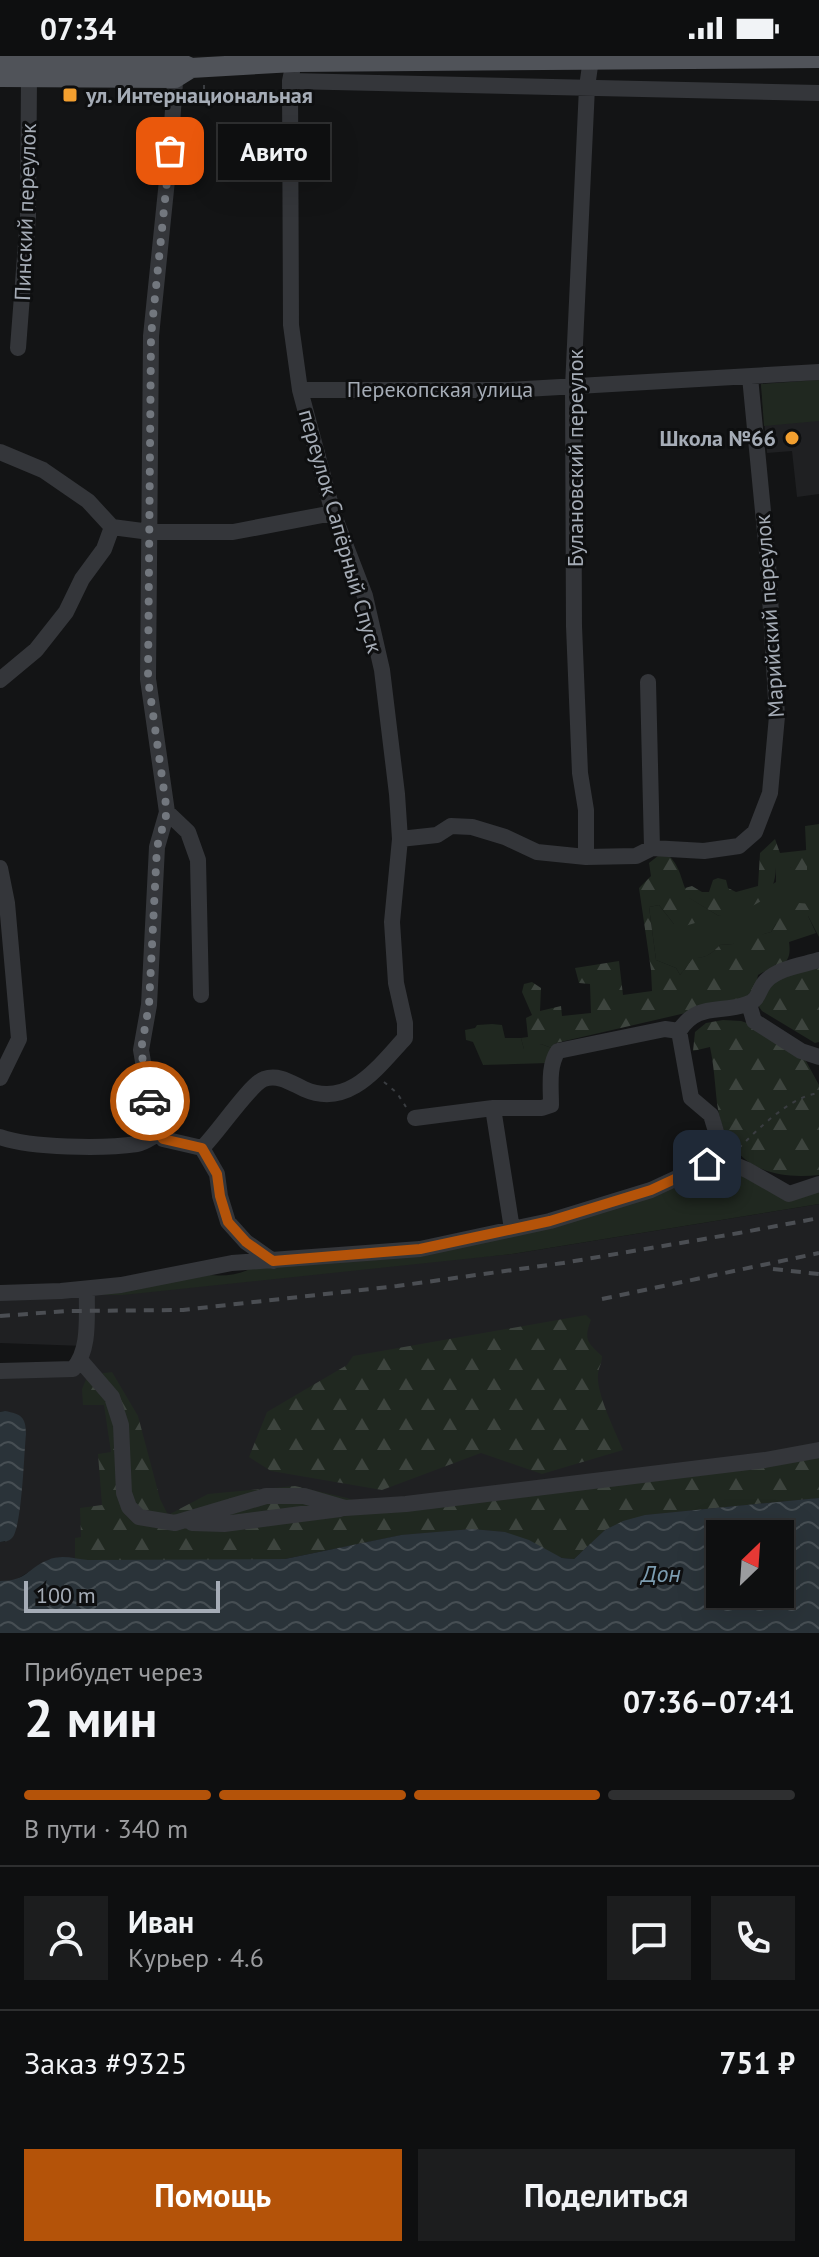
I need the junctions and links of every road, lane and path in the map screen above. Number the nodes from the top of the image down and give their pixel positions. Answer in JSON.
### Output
{"nodes":[{"id":1,"x":743,"y":56,"type":"edge"},
{"id":2,"x":0,"y":57,"type":"edge"},
{"id":3,"x":484,"y":58,"type":"edge"},
{"id":4,"x":568,"y":58,"type":"edge"},
{"id":5,"x":819,"y":58,"type":"edge"},
{"id":6,"x":348,"y":59,"type":"edge"},
{"id":7,"x":378,"y":59,"type":"edge"},
{"id":8,"x":591,"y":59,"type":"junction"},
{"id":9,"x":242,"y":60,"type":"edge"},
{"id":10,"x":180,"y":66,"type":"edge"},
{"id":11,"x":292,"y":72,"type":"junction"},
{"id":12,"x":0,"y":77,"type":"edge"},
{"id":13,"x":29,"y":77,"type":"junction"},
{"id":14,"x":587,"y":87,"type":"junction"},
{"id":15,"x":819,"y":93,"type":"edge"},
{"id":16,"x":18,"y":348,"type":"dead end"},
{"id":17,"x":819,"y":372,"type":"edge"},
{"id":18,"x":750,"y":377,"type":"junction"},
{"id":19,"x":573,"y":387,"type":"junction"},
{"id":20,"x":300,"y":390,"type":"junction"},
{"id":21,"x":0,"y":452,"type":"edge"},
{"id":22,"x":333,"y":513,"type":"junction"},
{"id":23,"x":112,"y":527,"type":"junction"},
{"id":24,"x":150,"y":532,"type":"junction"},
{"id":25,"x":0,"y":680,"type":"edge"},
{"id":26,"x":648,"y":682,"type":"dead end"},
{"id":27,"x":167,"y":812,"type":"junction"},
{"id":28,"x":400,"y":839,"type":"junction"},
{"id":29,"x":652,"y":848,"type":"junction"},
{"id":30,"x":586,"y":857,"type":"junction"},
{"id":31,"x":0,"y":868,"type":"edge"},
{"id":32,"x":819,"y":960,"type":"edge"},
{"id":33,"x":201,"y":995,"type":"dead end"},
{"id":34,"x":749,"y":1004,"type":"junction"},
{"id":35,"x":679,"y":1031,"type":"junction"},
{"id":36,"x":819,"y":1057,"type":"edge"},
{"id":37,"x":0,"y":1078,"type":"edge"},
{"id":38,"x":367,"y":1080,"type":"junction"},
{"id":39,"x":819,"y":1093,"type":"edge"},
{"id":40,"x":493,"y":1108,"type":"junction"},
{"id":41,"x":415,"y":1118,"type":"joint"},
{"id":42,"x":159,"y":1133,"type":"junction"},
{"id":43,"x":0,"y":1137,"type":"edge"},
{"id":44,"x":202,"y":1148,"type":"junction"},
{"id":45,"x":725,"y":1161,"type":"junction"},
{"id":46,"x":819,"y":1184,"type":"edge"},
{"id":47,"x":512,"y":1229,"type":"junction"},
{"id":48,"x":273,"y":1261,"type":"junction"},
{"id":49,"x":87,"y":1289,"type":"junction"},
{"id":50,"x":0,"y":1293,"type":"edge"},
{"id":51,"x":81,"y":1361,"type":"junction"},
{"id":52,"x":0,"y":1371,"type":"edge"},
{"id":53,"x":819,"y":1450,"type":"edge"}],
"edges":[{"from":1,"to":5,"type":"main road"},
{"from":1,"to":8,"type":"main road"},
{"from":2,"to":10,"type":"main road"},
{"from":3,"to":4,"type":"main road"},
{"from":3,"to":7,"type":"main road"},
{"from":4,"to":8,"type":"main road"},
{"from":6,"to":7,"type":"main road"},
{"from":6,"to":11,"type":"main road"},
{"from":8,"to":14,"type":"street","name":"Булановский переулок"},
{"from":9,"to":10,"type":"main road"},
{"from":9,"to":11,"type":"main road"},
{"from":10,"to":13,"type":"main road"},
{"from":10,"to":24,"type":"street"},
{"from":11,"to":14,"type":"street"},
{"from":11,"to":20,"type":"street","name":"переулок Сапёрный Спуск"},
{"from":12,"to":13,"type":"main road"},
{"from":13,"to":16,"type":"street","name":"Пинский переулок"},
{"from":14,"to":15,"type":"street"},
{"from":14,"to":19,"type":"street","name":"Булановский переулок"},
{"from":17,"to":18,"type":"street","name":"Перекопская улица"},
{"from":18,"to":19,"type":"street","name":"Перекопская улица"},
{"from":18,"to":29,"type":"street","name":"Марийский переулок"},
{"from":19,"to":20,"type":"street","name":"Перекопская улица"},
{"from":19,"to":30,"type":"street","name":"Булановский переулок"},
{"from":20,"to":22,"type":"street","name":"переулок Сапёрный Спуск"},
{"from":21,"to":23,"type":"street"},
{"from":22,"to":24,"type":"street"},
{"from":22,"to":28,"type":"street","name":"переулок Сапёрный Спуск"},
{"from":23,"to":24,"type":"street"},
{"from":23,"to":25,"type":"street"},
{"from":24,"to":27,"type":"street"},
{"from":26,"to":29,"type":"street"},
{"from":27,"to":33,"type":"street"},
{"from":27,"to":42,"type":"street"},
{"from":28,"to":30,"type":"street"},
{"from":28,"to":38,"type":"street","name":"переулок Сапёрный Спуск"},
{"from":29,"to":30,"type":"street"},
{"from":31,"to":37,"type":"street"},
{"from":32,"to":34,"type":"street"},
{"from":34,"to":35,"type":"street"},
{"from":34,"to":36,"type":"street"},
{"from":35,"to":40,"type":"street"},
{"from":35,"to":45,"type":"street"},
{"from":38,"to":41,"type":"path"},
{"from":38,"to":44,"type":"street"},
{"from":39,"to":45,"type":"path"},
{"from":40,"to":41,"type":"street"},
{"from":40,"to":47,"type":"street"},
{"from":42,"to":43,"type":"street"},
{"from":42,"to":44,"type":"street"},
{"from":44,"to":48,"type":"street"},
{"from":45,"to":46,"type":"street"},
{"from":45,"to":47,"type":"street"},
{"from":47,"to":48,"type":"street"},
{"from":48,"to":49,"type":"street"},
{"from":49,"to":50,"type":"street"},
{"from":49,"to":51,"type":"street"},
{"from":51,"to":52,"type":"street"},
{"from":51,"to":53,"type":"street"}]}
